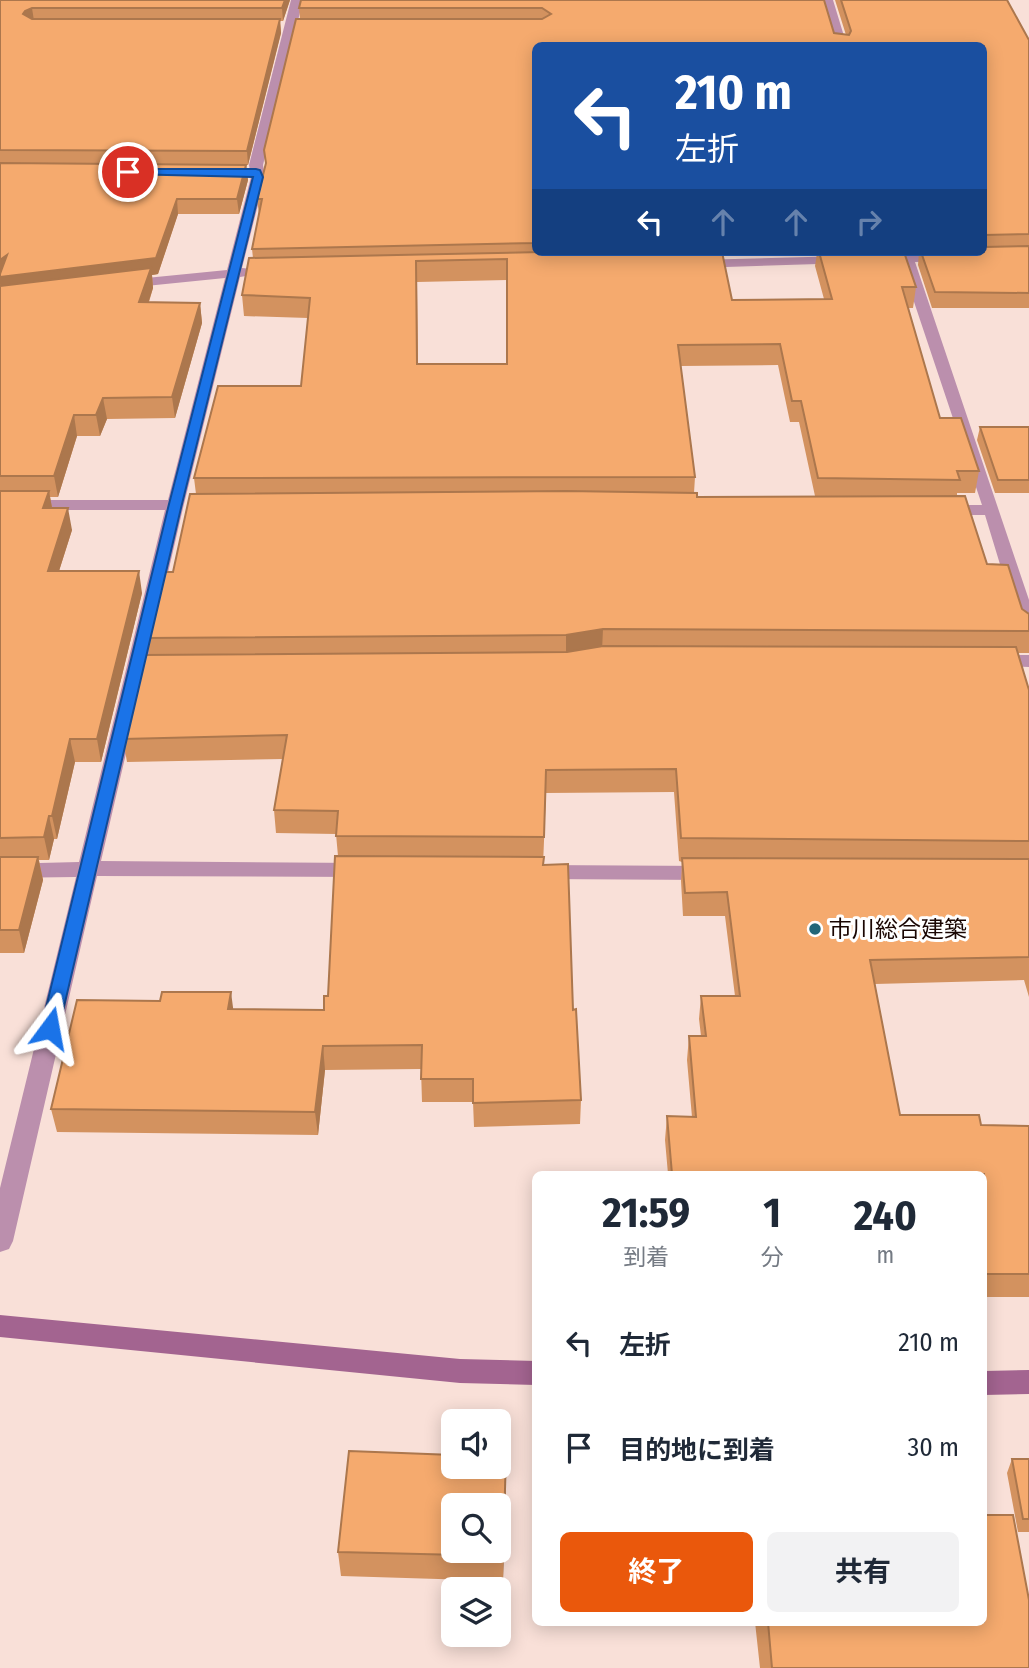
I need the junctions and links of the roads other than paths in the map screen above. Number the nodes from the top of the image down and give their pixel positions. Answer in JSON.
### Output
{"nodes":[{"id":1,"x":298,"y":0,"type":"edge"},
{"id":2,"x":827,"y":0,"type":"edge"},
{"id":3,"x":840,"y":42,"type":"edge"},
{"id":4,"x":881,"y":256,"type":"edge"},
{"id":5,"x":905,"y":256,"type":"edge"},
{"id":6,"x":933,"y":256,"type":"edge"},
{"id":7,"x":961,"y":257,"type":"edge"},
{"id":8,"x":685,"y":264,"type":"edge"},
{"id":9,"x":233,"y":272,"type":"junction"},
{"id":10,"x":261,"y":272,"type":"edge"},
{"id":11,"x":106,"y":287,"type":"edge"},
{"id":12,"x":0,"y":505,"type":"edge"},
{"id":13,"x":179,"y":507,"type":"junction"},
{"id":14,"x":922,"y":509,"type":"edge"},
{"id":15,"x":992,"y":510,"type":"junction"},
{"id":16,"x":1029,"y":630,"type":"edge"},
{"id":17,"x":974,"y":661,"type":"edge"},
{"id":18,"x":1029,"y":661,"type":"edge"},
{"id":19,"x":88,"y":868,"type":"junction"},
{"id":20,"x":383,"y":870,"type":"edge"},
{"id":21,"x":0,"y":871,"type":"edge"},
{"id":22,"x":518,"y":872,"type":"edge"},
{"id":23,"x":724,"y":873,"type":"edge"},
{"id":24,"x":0,"y":1241,"type":"edge"},
{"id":25,"x":0,"y":1326,"type":"edge"},
{"id":26,"x":532,"y":1373,"type":"edge"},
{"id":27,"x":987,"y":1382,"type":"edge"},
{"id":28,"x":1029,"y":1382,"type":"edge"}],
"edges":[{"from":1,"to":9,"type":"street"},
{"from":2,"to":3,"type":"street"},
{"from":4,"to":8,"type":"street"},
{"from":5,"to":15,"type":"street"},
{"from":6,"to":7,"type":"street"},
{"from":9,"to":10,"type":"street"},
{"from":9,"to":11,"type":"street"},
{"from":9,"to":13,"type":"street"},
{"from":12,"to":13,"type":"street"},
{"from":13,"to":19,"type":"street"},
{"from":14,"to":15,"type":"street"},
{"from":15,"to":16,"type":"street"},
{"from":17,"to":18,"type":"street"},
{"from":19,"to":20,"type":"street"},
{"from":19,"to":21,"type":"street"},
{"from":19,"to":24,"type":"street"},
{"from":22,"to":23,"type":"street"},
{"from":25,"to":26,"type":"street"},
{"from":27,"to":28,"type":"street"}]}
